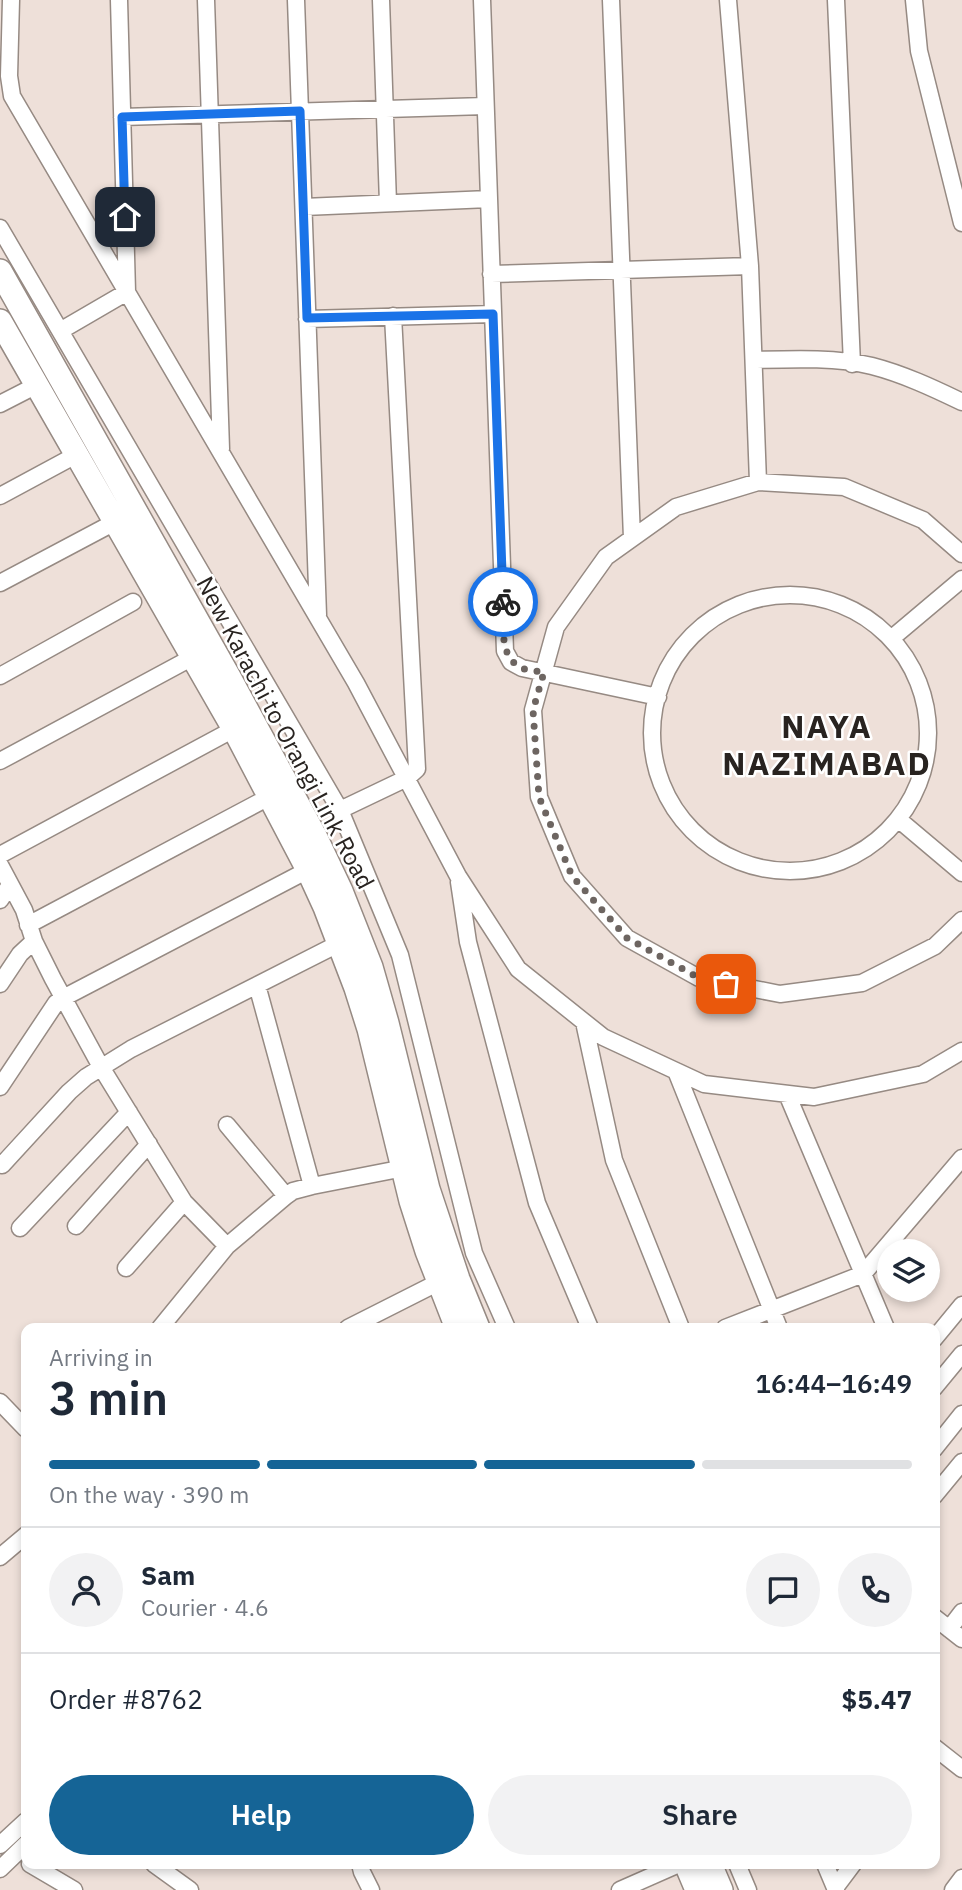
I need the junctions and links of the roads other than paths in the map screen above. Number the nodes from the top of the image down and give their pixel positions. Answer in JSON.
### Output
{"nodes":[{"id":1,"x":11,"y":0,"type":"edge"},
{"id":2,"x":119,"y":0,"type":"edge"},
{"id":3,"x":206,"y":0,"type":"edge"},
{"id":4,"x":296,"y":0,"type":"edge"},
{"id":5,"x":381,"y":0,"type":"edge"},
{"id":6,"x":482,"y":0,"type":"edge"},
{"id":7,"x":611,"y":0,"type":"edge"},
{"id":8,"x":728,"y":0,"type":"edge"},
{"id":9,"x":836,"y":0,"type":"edge"},
{"id":10,"x":914,"y":0,"type":"edge"},
{"id":11,"x":485,"y":106,"type":"junction"},
{"id":12,"x":385,"y":109,"type":"junction"},
{"id":13,"x":300,"y":111,"type":"junction"},
{"id":14,"x":210,"y":114,"type":"junction"},
{"id":15,"x":122,"y":117,"type":"junction"},
{"id":16,"x":489,"y":199,"type":"junction"},
{"id":17,"x":388,"y":203,"type":"junction"},
{"id":18,"x":304,"y":206,"type":"junction"},
{"id":19,"x":962,"y":223,"type":"edge"},
{"id":20,"x":0,"y":228,"type":"edge"},
{"id":21,"x":750,"y":266,"type":"junction"},
{"id":22,"x":622,"y":270,"type":"junction"},
{"id":23,"x":0,"y":271,"type":"edge"},
{"id":24,"x":491,"y":274,"type":"junction"},
{"id":25,"x":127,"y":292,"type":"junction"},
{"id":26,"x":493,"y":314,"type":"junction"},
{"id":27,"x":393,"y":316,"type":"junction"},
{"id":28,"x":307,"y":318,"type":"junction"},
{"id":29,"x":0,"y":321,"type":"edge"},
{"id":30,"x":60,"y":331,"type":"junction"},
{"id":31,"x":754,"y":360,"type":"junction"},
{"id":32,"x":852,"y":364,"type":"junction"},
{"id":33,"x":37,"y":385,"type":"junction"},
{"id":34,"x":962,"y":402,"type":"edge"},
{"id":35,"x":0,"y":404,"type":"edge"},
{"id":36,"x":221,"y":452,"type":"junction"},
{"id":37,"x":76,"y":455,"type":"junction"},
{"id":38,"x":758,"y":482,"type":"junction"},
{"id":39,"x":0,"y":496,"type":"edge"},
{"id":40,"x":115,"y":522,"type":"junction"},
{"id":41,"x":147,"y":531,"type":"junction"},
{"id":42,"x":632,"y":538,"type":"junction"},
{"id":43,"x":126,"y":543,"type":"junction"},
{"id":44,"x":962,"y":554,"type":"edge"},
{"id":45,"x":962,"y":579,"type":"edge"},
{"id":46,"x":0,"y":583,"type":"edge"},
{"id":47,"x":134,"y":602,"type":"dead end"},
{"id":48,"x":318,"y":617,"type":"junction"},
{"id":49,"x":892,"y":638,"type":"junction"},
{"id":50,"x":193,"y":657,"type":"junction"},
{"id":51,"x":544,"y":672,"type":"junction"},
{"id":52,"x":0,"y":676,"type":"edge"},
{"id":53,"x":658,"y":697,"type":"junction"},
{"id":54,"x":233,"y":729,"type":"junction"},
{"id":55,"x":0,"y":761,"type":"edge"},
{"id":56,"x":407,"y":778,"type":"junction"},
{"id":57,"x":269,"y":797,"type":"junction"},
{"id":58,"x":340,"y":810,"type":"junction"},
{"id":59,"x":898,"y":819,"type":"junction"},
{"id":60,"x":305,"y":841,"type":"junction"},
{"id":61,"x":0,"y":855,"type":"edge"},
{"id":62,"x":0,"y":865,"type":"edge"},
{"id":63,"x":308,"y":870,"type":"junction"},
{"id":64,"x":962,"y":873,"type":"edge"},
{"id":65,"x":458,"y":876,"type":"junction"},
{"id":66,"x":10,"y":885,"type":"junction"},
{"id":67,"x":0,"y":900,"type":"edge"},
{"id":68,"x":962,"y":920,"type":"edge"},
{"id":69,"x":28,"y":925,"type":"junction"},
{"id":70,"x":34,"y":941,"type":"junction"},
{"id":71,"x":340,"y":943,"type":"junction"},
{"id":72,"x":0,"y":985,"type":"edge"},
{"id":73,"x":257,"y":985,"type":"junction"},
{"id":74,"x":63,"y":998,"type":"junction"},
{"id":75,"x":583,"y":1022,"type":"junction"},
{"id":76,"x":962,"y":1051,"type":"edge"},
{"id":77,"x":102,"y":1067,"type":"junction"},
{"id":78,"x":676,"y":1071,"type":"junction"},
{"id":79,"x":0,"y":1087,"type":"edge"},
{"id":80,"x":786,"y":1094,"type":"junction"},
{"id":81,"x":129,"y":1112,"type":"junction"},
{"id":82,"x":227,"y":1125,"type":"dead end"},
{"id":83,"x":149,"y":1144,"type":"junction"},
{"id":84,"x":962,"y":1158,"type":"edge"},
{"id":85,"x":2,"y":1165,"type":"dead end"},
{"id":86,"x":404,"y":1168,"type":"junction"},
{"id":87,"x":312,"y":1186,"type":"junction"},
{"id":88,"x":286,"y":1196,"type":"junction"},
{"id":89,"x":184,"y":1202,"type":"junction"},
{"id":90,"x":76,"y":1226,"type":"dead end"},
{"id":91,"x":20,"y":1228,"type":"dead end"},
{"id":92,"x":227,"y":1246,"type":"junction"},
{"id":93,"x":126,"y":1268,"type":"dead end"},
{"id":94,"x":863,"y":1274,"type":"junction"},
{"id":95,"x":439,"y":1282,"type":"junction"},
{"id":96,"x":962,"y":1305,"type":"edge"},
{"id":97,"x":772,"y":1310,"type":"junction"},
{"id":98,"x":164,"y":1323,"type":"edge"},
{"id":99,"x":358,"y":1323,"type":"edge"},
{"id":100,"x":455,"y":1323,"type":"edge"},
{"id":101,"x":476,"y":1323,"type":"edge"},
{"id":102,"x":505,"y":1323,"type":"edge"},
{"id":103,"x":588,"y":1323,"type":"edge"},
{"id":104,"x":679,"y":1323,"type":"edge"},
{"id":105,"x":737,"y":1323,"type":"edge"},
{"id":106,"x":777,"y":1323,"type":"edge"},
{"id":107,"x":884,"y":1323,"type":"edge"},
{"id":108,"x":940,"y":1332,"type":"edge"},
{"id":109,"x":962,"y":1354,"type":"edge"},
{"id":110,"x":940,"y":1381,"type":"edge"},
{"id":111,"x":0,"y":1402,"type":"edge"},
{"id":112,"x":962,"y":1414,"type":"edge"},
{"id":113,"x":21,"y":1424,"type":"edge"},
{"id":114,"x":940,"y":1442,"type":"edge"},
{"id":115,"x":962,"y":1462,"type":"edge"},
{"id":116,"x":940,"y":1489,"type":"edge"},
{"id":117,"x":21,"y":1539,"type":"edge"},
{"id":118,"x":0,"y":1557,"type":"edge"},
{"id":119,"x":962,"y":1612,"type":"edge"},
{"id":120,"x":940,"y":1622,"type":"edge"},
{"id":121,"x":955,"y":1634,"type":"edge"},
{"id":122,"x":940,"y":1754,"type":"edge"},
{"id":123,"x":962,"y":1769,"type":"edge"},
{"id":124,"x":21,"y":1826,"type":"edge"},
{"id":125,"x":0,"y":1845,"type":"edge"},
{"id":126,"x":21,"y":1858,"type":"edge"},
{"id":127,"x":0,"y":1869,"type":"edge"},
{"id":128,"x":44,"y":1869,"type":"edge"},
{"id":129,"x":161,"y":1869,"type":"edge"},
{"id":130,"x":361,"y":1869,"type":"edge"},
{"id":131,"x":668,"y":1869,"type":"edge"},
{"id":132,"x":688,"y":1869,"type":"edge"},
{"id":133,"x":712,"y":1869,"type":"edge"},
{"id":134,"x":739,"y":1869,"type":"edge"},
{"id":135,"x":827,"y":1869,"type":"edge"},
{"id":136,"x":849,"y":1869,"type":"edge"},
{"id":137,"x":962,"y":1878,"type":"edge"},
{"id":138,"x":835,"y":1889,"type":"edge"},
{"id":139,"x":74,"y":1890,"type":"edge"},
{"id":140,"x":190,"y":1890,"type":"edge"},
{"id":141,"x":371,"y":1890,"type":"edge"},
{"id":142,"x":620,"y":1890,"type":"edge"},
{"id":143,"x":697,"y":1890,"type":"edge"},
{"id":144,"x":721,"y":1890,"type":"edge"},
{"id":145,"x":748,"y":1890,"type":"edge"},
{"id":146,"x":953,"y":1890,"type":"edge"}],
"edges":[{"from":1,"to":25,"type":"street"},
{"from":2,"to":15,"type":"street"},
{"from":3,"to":14,"type":"street"},
{"from":4,"to":13,"type":"street"},
{"from":5,"to":12,"type":"street"},
{"from":6,"to":11,"type":"street"},
{"from":7,"to":22,"type":"street"},
{"from":8,"to":21,"type":"street"},
{"from":9,"to":32,"type":"street"},
{"from":10,"to":19,"type":"street"},
{"from":11,"to":12,"type":"street"},
{"from":11,"to":16,"type":"street"},
{"from":12,"to":13,"type":"street"},
{"from":12,"to":17,"type":"street"},
{"from":13,"to":14,"type":"street"},
{"from":13,"to":18,"type":"street"},
{"from":14,"to":15,"type":"street"},
{"from":14,"to":36,"type":"street"},
{"from":15,"to":25,"type":"street"},
{"from":16,"to":17,"type":"street"},
{"from":16,"to":24,"type":"street"},
{"from":17,"to":18,"type":"street"},
{"from":18,"to":28,"type":"street"},
{"from":20,"to":30,"type":"street"},
{"from":21,"to":22,"type":"street"},
{"from":21,"to":31,"type":"street"},
{"from":22,"to":24,"type":"street"},
{"from":22,"to":42,"type":"street"},
{"from":23,"to":41,"type":"street","name":"New Karachi to Orangi Link Road"},
{"from":24,"to":26,"type":"street"},
{"from":25,"to":30,"type":"street"},
{"from":25,"to":36,"type":"street"},
{"from":26,"to":27,"type":"street"},
{"from":26,"to":51,"type":"street"},
{"from":27,"to":28,"type":"street"},
{"from":27,"to":56,"type":"street"},
{"from":28,"to":48,"type":"street"},
{"from":29,"to":33,"type":"street","name":"New Karachi to Orangi Link Road"},
{"from":30,"to":58,"type":"street"},
{"from":31,"to":32,"type":"street"},
{"from":31,"to":38,"type":"street"},
{"from":32,"to":34,"type":"street"},
{"from":33,"to":35,"type":"street"},
{"from":33,"to":37,"type":"street","name":"New Karachi to Orangi Link Road"},
{"from":36,"to":48,"type":"street"},
{"from":37,"to":39,"type":"street"},
{"from":37,"to":40,"type":"street","name":"New Karachi to Orangi Link Road"},
{"from":38,"to":42,"type":"street"},
{"from":38,"to":44,"type":"street"},
{"from":40,"to":43,"type":"street","name":"New Karachi to Orangi Link Road"},
{"from":40,"to":46,"type":"street"},
{"from":41,"to":43,"type":"street"},
{"from":41,"to":60,"type":"street","name":"New Karachi to Orangi Link Road"},
{"from":42,"to":51,"type":"street"},
{"from":43,"to":50,"type":"street","name":"New Karachi to Orangi Link Road"},
{"from":45,"to":49,"type":"street"},
{"from":47,"to":52,"type":"street"},
{"from":48,"to":56,"type":"street"},
{"from":49,"to":53,"type":"street"},
{"from":49,"to":59,"type":"street"},
{"from":50,"to":54,"type":"street","name":"New Karachi to Orangi Link Road"},
{"from":50,"to":55,"type":"street"},
{"from":51,"to":53,"type":"street"},
{"from":51,"to":68,"type":"street"},
{"from":53,"to":59,"type":"street"},
{"from":54,"to":57,"type":"street","name":"New Karachi to Orangi Link Road"},
{"from":54,"to":61,"type":"street"},
{"from":56,"to":58,"type":"street"},
{"from":56,"to":65,"type":"street"},
{"from":57,"to":60,"type":"street","name":"New Karachi to Orangi Link Road"},
{"from":57,"to":69,"type":"street"},
{"from":58,"to":102,"type":"street"},
{"from":59,"to":64,"type":"street"},
{"from":60,"to":63,"type":"street","name":"New Karachi to Orangi Link Road"},
{"from":60,"to":101,"type":"street","name":"New Karachi to Orangi Link Road"},
{"from":62,"to":66,"type":"street"},
{"from":63,"to":71,"type":"street","name":"New Karachi to Orangi Link Road"},
{"from":63,"to":74,"type":"street"},
{"from":65,"to":75,"type":"street"},
{"from":65,"to":103,"type":"street"},
{"from":66,"to":67,"type":"street"},
{"from":66,"to":69,"type":"street"},
{"from":69,"to":70,"type":"street"},
{"from":70,"to":72,"type":"street"},
{"from":70,"to":74,"type":"street"},
{"from":71,"to":73,"type":"street"},
{"from":71,"to":86,"type":"street","name":"New Karachi to Orangi Link Road"},
{"from":73,"to":77,"type":"street"},
{"from":73,"to":87,"type":"street"},
{"from":74,"to":77,"type":"street"},
{"from":74,"to":79,"type":"street"},
{"from":75,"to":78,"type":"street"},
{"from":75,"to":104,"type":"street"},
{"from":76,"to":80,"type":"street"},
{"from":77,"to":81,"type":"street"},
{"from":77,"to":85,"type":"street"},
{"from":78,"to":80,"type":"street"},
{"from":78,"to":97,"type":"street"},
{"from":80,"to":94,"type":"street"},
{"from":81,"to":83,"type":"street"},
{"from":81,"to":91,"type":"street"},
{"from":82,"to":88,"type":"street"},
{"from":83,"to":89,"type":"street"},
{"from":83,"to":90,"type":"street"},
{"from":84,"to":94,"type":"street"},
{"from":86,"to":87,"type":"street"},
{"from":86,"to":95,"type":"street","name":"New Karachi to Orangi Link Road"},
{"from":87,"to":88,"type":"street"},
{"from":88,"to":92,"type":"street"},
{"from":89,"to":92,"type":"street"},
{"from":89,"to":93,"type":"street"},
{"from":92,"to":98,"type":"street"},
{"from":94,"to":97,"type":"street"},
{"from":94,"to":107,"type":"street"},
{"from":95,"to":99,"type":"street"},
{"from":95,"to":100,"type":"street","name":"New Karachi to Orangi Link Road"},
{"from":96,"to":108,"type":"street"},
{"from":97,"to":105,"type":"street"},
{"from":97,"to":106,"type":"street"},
{"from":109,"to":110,"type":"street"},
{"from":111,"to":113,"type":"street"},
{"from":112,"to":114,"type":"street"},
{"from":115,"to":116,"type":"street"},
{"from":117,"to":118,"type":"street"},
{"from":119,"to":121,"type":"street"},
{"from":120,"to":121,"type":"street"},
{"from":122,"to":123,"type":"street"},
{"from":124,"to":125,"type":"street"},
{"from":126,"to":127,"type":"street"},
{"from":128,"to":139,"type":"street"},
{"from":129,"to":140,"type":"street"},
{"from":130,"to":141,"type":"street"},
{"from":131,"to":142,"type":"street"},
{"from":132,"to":143,"type":"street"},
{"from":133,"to":144,"type":"street"},
{"from":134,"to":145,"type":"street"},
{"from":135,"to":138,"type":"street"},
{"from":136,"to":138,"type":"street"},
{"from":137,"to":146,"type":"street"}]}
